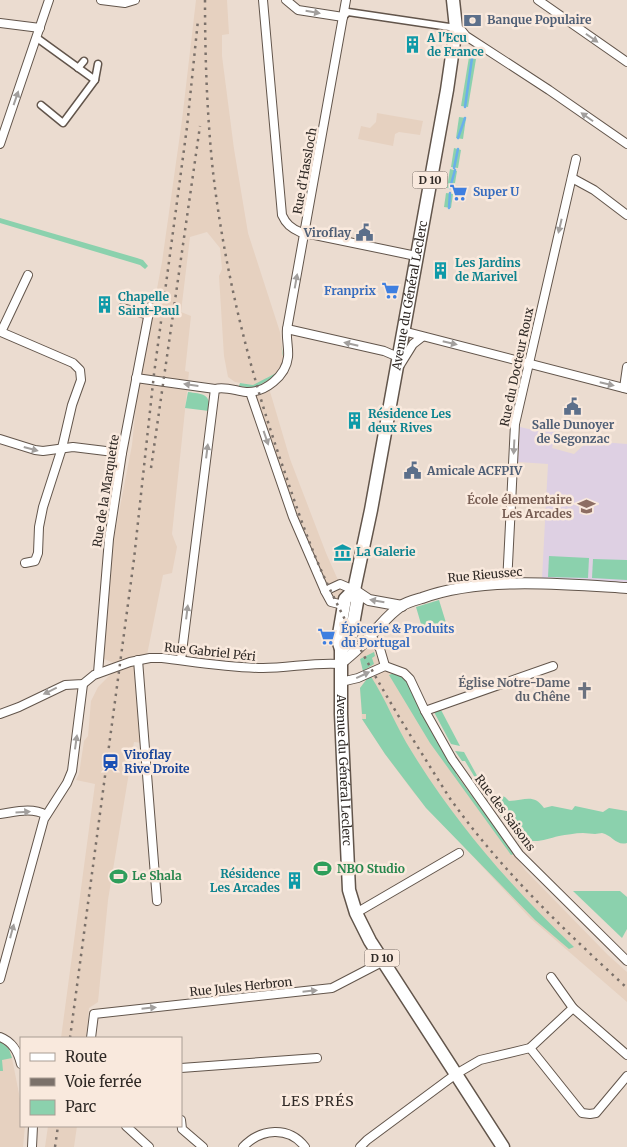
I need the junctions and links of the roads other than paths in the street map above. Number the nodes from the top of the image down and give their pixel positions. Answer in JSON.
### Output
{"nodes":[{"id":1,"x":50,"y":0,"type":"edge"},
{"id":2,"x":101,"y":0,"type":"edge"},
{"id":3,"x":135,"y":0,"type":"edge"},
{"id":4,"x":263,"y":0,"type":"edge"},
{"id":5,"x":286,"y":0,"type":"edge"},
{"id":6,"x":346,"y":0,"type":"edge"},
{"id":7,"x":453,"y":0,"type":"edge"},
{"id":8,"x":538,"y":0,"type":"edge"},
{"id":9,"x":343,"y":17,"type":"junction"},
{"id":10,"x":0,"y":23,"type":"edge"},
{"id":11,"x":40,"y":28,"type":"junction"},
{"id":12,"x":456,"y":28,"type":"junction"},
{"id":13,"x":37,"y":38,"type":"junction"},
{"id":14,"x":84,"y":61,"type":"dead end"},
{"id":15,"x":627,"y":62,"type":"edge"},
{"id":16,"x":98,"y":64,"type":"dead end"},
{"id":17,"x":78,"y":68,"type":"junction"},
{"id":18,"x":95,"y":80,"type":"junction"},
{"id":19,"x":41,"y":105,"type":"dead end"},
{"id":20,"x":0,"y":144,"type":"edge"},
{"id":21,"x":627,"y":144,"type":"edge"},
{"id":22,"x":576,"y":159,"type":"dead end"},
{"id":23,"x":572,"y":178,"type":"junction"},
{"id":24,"x":627,"y":215,"type":"edge"},
{"id":25,"x":305,"y":234,"type":"junction"},
{"id":26,"x":416,"y":256,"type":"junction"},
{"id":27,"x":28,"y":275,"type":"dead end"},
{"id":28,"x":122,"y":308,"type":"dead end"},
{"id":29,"x":287,"y":329,"type":"junction"},
{"id":30,"x":403,"y":331,"type":"junction"},
{"id":31,"x":1,"y":333,"type":"edge"},
{"id":32,"x":422,"y":337,"type":"junction"},
{"id":33,"x":398,"y":357,"type":"junction"},
{"id":34,"x":528,"y":365,"type":"junction"},
{"id":35,"x":627,"y":367,"type":"edge"},
{"id":36,"x":396,"y":371,"type":"junction"},
{"id":37,"x":136,"y":378,"type":"junction"},
{"id":38,"x":625,"y":388,"type":"edge"},
{"id":39,"x":215,"y":389,"type":"junction"},
{"id":40,"x":250,"y":392,"type":"junction"},
{"id":41,"x":0,"y":439,"type":"edge"},
{"id":42,"x":62,"y":448,"type":"junction"},
{"id":43,"x":122,"y":453,"type":"junction"},
{"id":44,"x":25,"y":563,"type":"dead end"},
{"id":45,"x":507,"y":584,"type":"junction"},
{"id":46,"x":627,"y":588,"type":"edge"},
{"id":47,"x":325,"y":590,"type":"junction"},
{"id":48,"x":354,"y":590,"type":"junction"},
{"id":49,"x":343,"y":605,"type":"junction"},
{"id":50,"x":402,"y":606,"type":"junction"},
{"id":51,"x":370,"y":636,"type":"junction"},
{"id":52,"x":341,"y":649,"type":"junction"},
{"id":53,"x":138,"y":660,"type":"junction"},
{"id":54,"x":181,"y":660,"type":"junction"},
{"id":55,"x":340,"y":664,"type":"junction"},
{"id":56,"x":385,"y":666,"type":"junction"},
{"id":57,"x":553,"y":666,"type":"dead end"},
{"id":58,"x":98,"y":673,"type":"junction"},
{"id":59,"x":341,"y":682,"type":"junction"},
{"id":60,"x":83,"y":684,"type":"junction"},
{"id":61,"x":425,"y":711,"type":"junction"},
{"id":62,"x":0,"y":714,"type":"edge"},
{"id":63,"x":0,"y":814,"type":"edge"},
{"id":64,"x":46,"y":815,"type":"junction"},
{"id":65,"x":459,"y":853,"type":"dead end"},
{"id":66,"x":157,"y":900,"type":"dead end"},
{"id":67,"x":356,"y":913,"type":"junction"},
{"id":68,"x":384,"y":961,"type":"junction"},
{"id":69,"x":627,"y":961,"type":"edge"},
{"id":70,"x":551,"y":977,"type":"dead end"},
{"id":71,"x":0,"y":979,"type":"edge"},
{"id":72,"x":573,"y":1008,"type":"junction"},
{"id":73,"x":0,"y":1037,"type":"edge"},
{"id":74,"x":91,"y":1037,"type":"edge"},
{"id":75,"x":530,"y":1048,"type":"junction"},
{"id":76,"x":627,"y":1055,"type":"edge"},
{"id":77,"x":317,"y":1058,"type":"dead end"},
{"id":78,"x":20,"y":1060,"type":"edge"},
{"id":79,"x":182,"y":1068,"type":"edge"},
{"id":80,"x":456,"y":1074,"type":"junction"},
{"id":81,"x":627,"y":1076,"type":"edge"},
{"id":82,"x":33,"y":1127,"type":"edge"},
{"id":83,"x":127,"y":1127,"type":"edge"},
{"id":84,"x":182,"y":1127,"type":"edge"},
{"id":85,"x":32,"y":1147,"type":"edge"},
{"id":86,"x":149,"y":1147,"type":"edge"},
{"id":87,"x":203,"y":1147,"type":"edge"},
{"id":88,"x":243,"y":1147,"type":"edge"},
{"id":89,"x":305,"y":1147,"type":"edge"},
{"id":90,"x":360,"y":1147,"type":"edge"},
{"id":91,"x":503,"y":1147,"type":"edge"}],
"edges":[{"from":1,"to":11,"type":"street"},
{"from":2,"to":3,"type":"street"},
{"from":4,"to":25,"type":"street"},
{"from":5,"to":9,"type":"street","one_way":true},
{"from":6,"to":9,"type":"street","name":"Rue d'Hassloch"},
{"from":7,"to":12,"type":"main road","name":"Avenue du Général Leclerc","number":"D 10"},
{"from":8,"to":15,"type":"street","one_way":true},
{"from":9,"to":12,"type":"street"},
{"from":9,"to":25,"type":"street","name":"Rue d'Hassloch"},
{"from":10,"to":11,"type":"street"},
{"from":11,"to":13,"type":"street"},
{"from":21,"to":12,"type":"street","one_way":true},
{"from":12,"to":26,"type":"main road","name":"Avenue du Général Leclerc","number":"D 10"},
{"from":13,"to":17,"type":"street"},
{"from":20,"to":13,"type":"street","one_way":true},
{"from":14,"to":17,"type":"street"},
{"from":16,"to":18,"type":"street"},
{"from":17,"to":18,"type":"street"},
{"from":18,"to":19,"type":"street"},
{"from":22,"to":23,"type":"street","name":"Rue du Docteur Roux"},
{"from":23,"to":24,"type":"street"},
{"from":23,"to":34,"type":"street","name":"Rue du Docteur Roux","one_way":true},
{"from":25,"to":26,"type":"street"},
{"from":29,"to":25,"type":"street","name":"Rue d'Hassloch","one_way":true},
{"from":26,"to":30,"type":"main road","name":"Avenue du Général Leclerc","number":"D 10"},
{"from":27,"to":31,"type":"street"},
{"from":28,"to":37,"type":"street","name":"Rue de la Marquette"},
{"from":33,"to":29,"type":"street","one_way":true},
{"from":29,"to":40,"type":"street","name":"Rue d'Hassloch"},
{"from":30,"to":32,"type":"street"},
{"from":30,"to":33,"type":"main road","name":"Avenue du Général Leclerc","number":"D 10"},
{"from":31,"to":42,"type":"street"},
{"from":32,"to":34,"type":"street","one_way":true},
{"from":32,"to":36,"type":"street"},
{"from":33,"to":36,"type":"main road","name":"Avenue du Général Leclerc","number":"D 10"},
{"from":34,"to":38,"type":"street","one_way":true},
{"from":34,"to":45,"type":"street","name":"Rue du Docteur Roux","one_way":true},
{"from":35,"to":38,"type":"street"},
{"from":36,"to":48,"type":"main road","name":"Avenue du Général Leclerc","number":"D 10"},
{"from":39,"to":37,"type":"street","one_way":true},
{"from":37,"to":43,"type":"street","name":"Rue de la Marquette"},
{"from":39,"to":40,"type":"street"},
{"from":54,"to":39,"type":"street","one_way":true},
{"from":40,"to":47,"type":"street","one_way":true},
{"from":41,"to":42,"type":"street","one_way":true},
{"from":42,"to":43,"type":"street"},
{"from":42,"to":44,"type":"street"},
{"from":43,"to":58,"type":"street","name":"Rue de la Marquette"},
{"from":45,"to":46,"type":"street","name":"Rue Rieussec"},
{"from":45,"to":50,"type":"street","name":"Rue Rieussec"},
{"from":47,"to":48,"type":"street"},
{"from":47,"to":49,"type":"street"},
{"from":48,"to":49,"type":"main road","name":"Avenue du Général Leclerc","number":"D 10"},
{"from":50,"to":48,"type":"street","one_way":true},
{"from":48,"to":52,"type":"main road","name":"Avenue du Général Leclerc","number":"D 10"},
{"from":49,"to":52,"type":"main road","name":"Avenue du Général Leclerc","number":"D 10"},
{"from":50,"to":51,"type":"street","name":"Rue Rieussec"},
{"from":51,"to":55,"type":"street","name":"Rue Rieussec"},
{"from":51,"to":56,"type":"street"},
{"from":52,"to":55,"type":"main road","name":"Avenue du Général Leclerc","number":"D 10"},
{"from":53,"to":54,"type":"street","name":"Rue Gabriel Péri"},
{"from":53,"to":58,"type":"street","name":"Rue Gabriel Péri"},
{"from":53,"to":66,"type":"street"},
{"from":54,"to":55,"type":"street","name":"Rue Gabriel Péri"},
{"from":55,"to":59,"type":"main road","name":"Avenue du Général Leclerc","number":"D 10"},
{"from":59,"to":56,"type":"street","one_way":true},
{"from":56,"to":61,"type":"street","name":"Rue des Saisons"},
{"from":57,"to":61,"type":"street"},
{"from":58,"to":60,"type":"street","name":"Rue Gabriel Péri"},
{"from":59,"to":67,"type":"main road","name":"Avenue du Général Leclerc","number":"D 10"},
{"from":60,"to":62,"type":"street","name":"Rue Gabriel Péri","one_way":true},
{"from":64,"to":60,"type":"street","one_way":true},
{"from":61,"to":69,"type":"street","name":"Rue des Saisons"},
{"from":63,"to":64,"type":"street","one_way":true},
{"from":71,"to":64,"type":"street","one_way":true},
{"from":65,"to":67,"type":"street"},
{"from":67,"to":68,"type":"main road","name":"Avenue du Général Leclerc","number":"D 10"},
{"from":74,"to":68,"type":"street","name":"Rue Jules Herbron","one_way":true},
{"from":68,"to":80,"type":"main road","name":"Avenue du Général Leclerc","number":"D 10"},
{"from":70,"to":72,"type":"street"},
{"from":72,"to":75,"type":"street"},
{"from":72,"to":76,"type":"street"},
{"from":73,"to":78,"type":"street"},
{"from":75,"to":80,"type":"street"},
{"from":75,"to":81,"type":"street"},
{"from":77,"to":79,"type":"street"},
{"from":80,"to":90,"type":"street"},
{"from":80,"to":91,"type":"main road","name":"Avenue du Général Leclerc","number":"D 10"},
{"from":82,"to":85,"type":"street"},
{"from":83,"to":86,"type":"street"},
{"from":84,"to":87,"type":"street"},
{"from":88,"to":89,"type":"street"}]}
